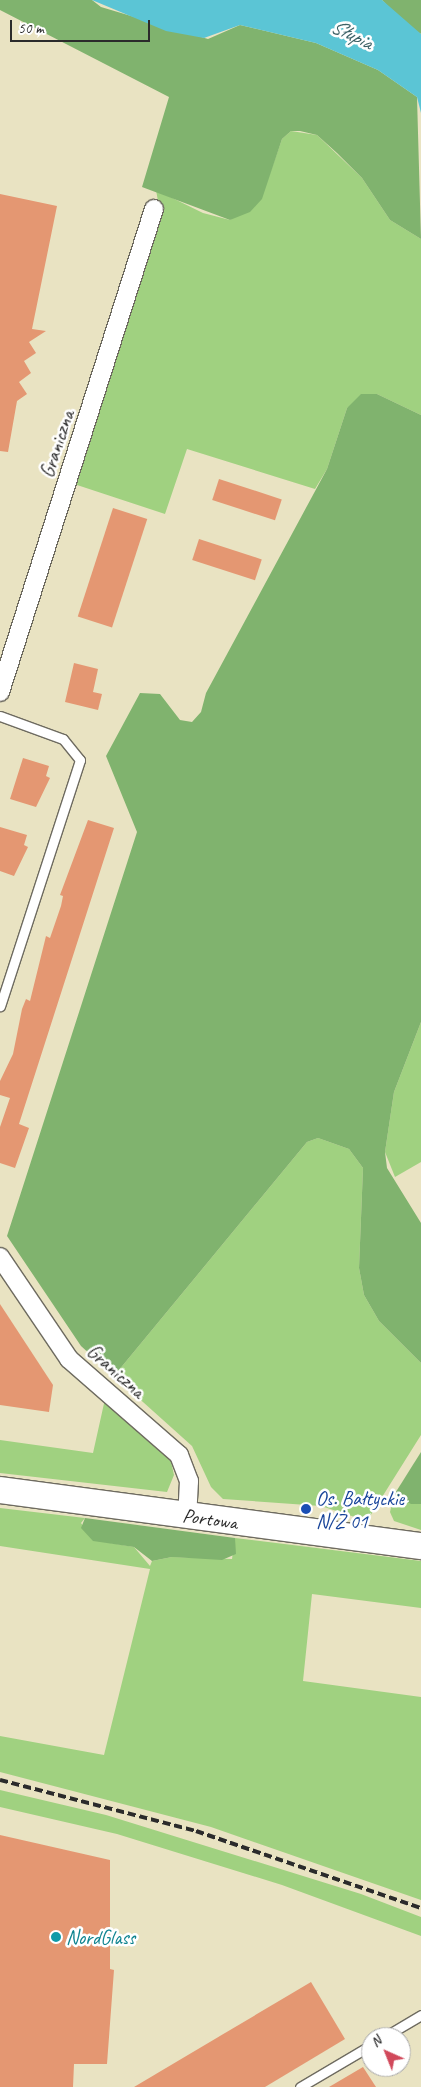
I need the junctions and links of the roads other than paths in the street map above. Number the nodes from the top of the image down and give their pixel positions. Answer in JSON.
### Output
{"nodes":[{"id":1,"x":154,"y":209,"type":"dead end"},
{"id":2,"x":0,"y":692,"type":"edge"},
{"id":3,"x":0,"y":716,"type":"edge"},
{"id":4,"x":0,"y":1006,"type":"edge"},
{"id":5,"x":0,"y":1257,"type":"edge"},
{"id":6,"x":0,"y":1490,"type":"edge"},
{"id":7,"x":187,"y":1516,"type":"junction"},
{"id":8,"x":421,"y":1546,"type":"edge"},
{"id":9,"x":421,"y":2015,"type":"edge"},
{"id":10,"x":401,"y":2027,"type":"edge"},
{"id":11,"x":361,"y":2051,"type":"edge"},
{"id":12,"x":300,"y":2087,"type":"edge"}],
"edges":[{"from":1,"to":2,"type":"street","name":"Graniczna"},
{"from":3,"to":4,"type":"lane"},
{"from":5,"to":7,"type":"street","name":"Graniczna"},
{"from":6,"to":7,"type":"main road","name":"Portowa"},
{"from":7,"to":8,"type":"main road","name":"Portowa"},
{"from":9,"to":10,"type":"lane"},
{"from":11,"to":12,"type":"lane"}]}
